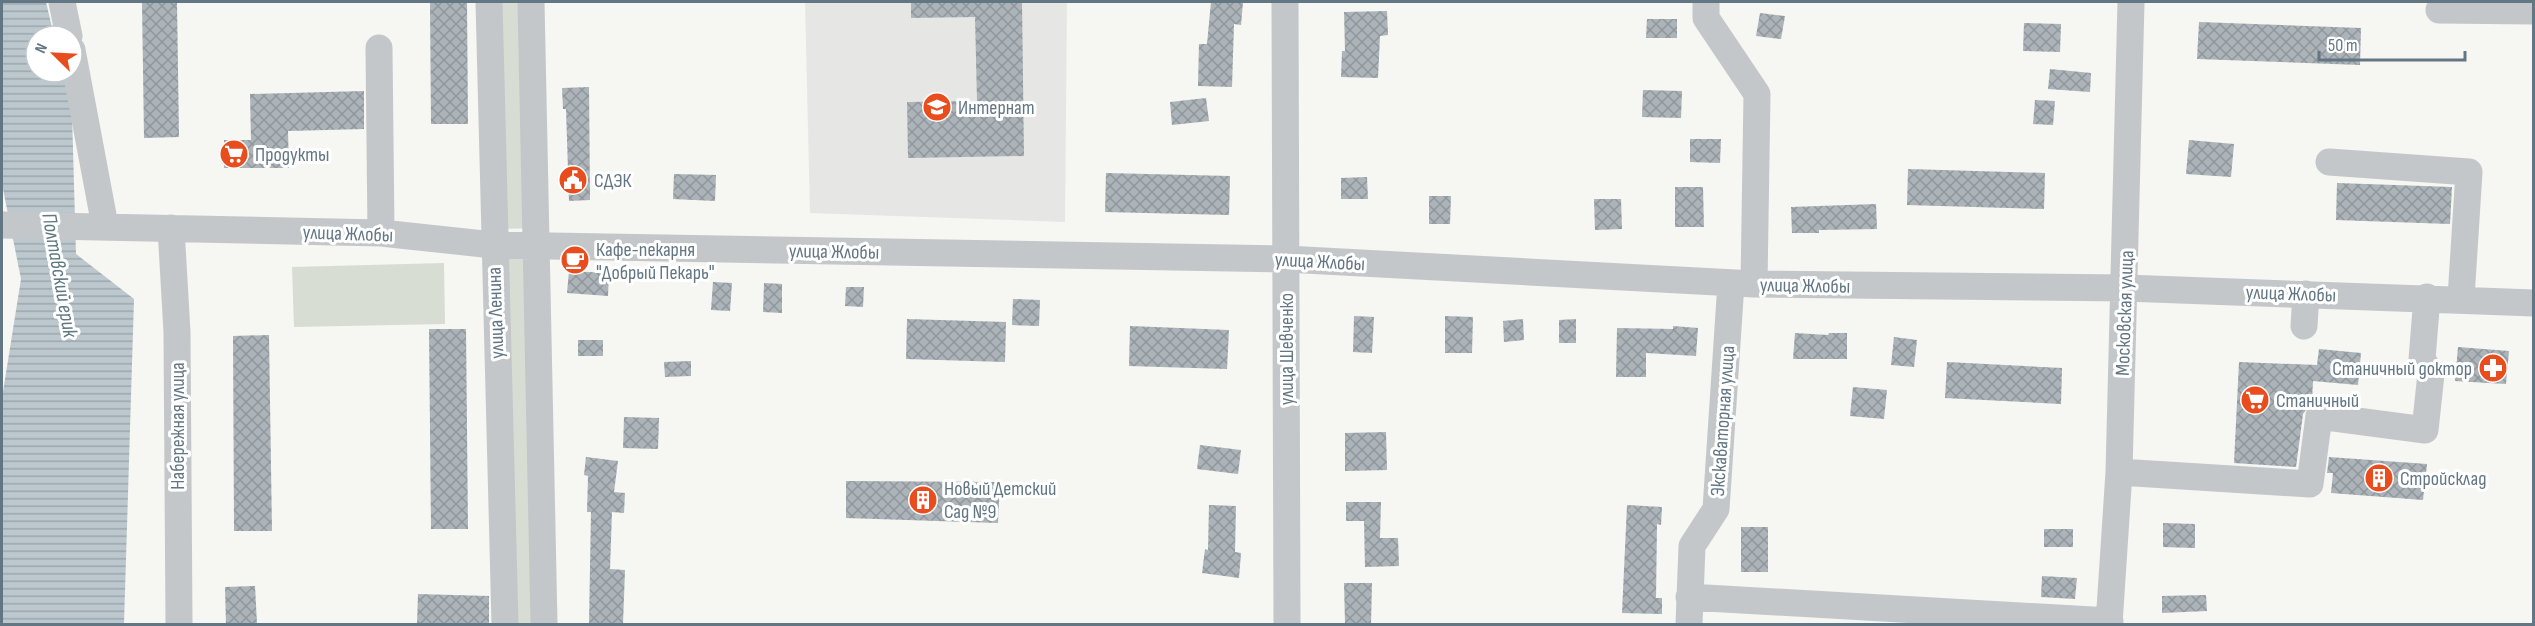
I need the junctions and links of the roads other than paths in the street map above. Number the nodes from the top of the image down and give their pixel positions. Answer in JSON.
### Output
{"nodes":[{"id":1,"x":62,"y":2,"type":"edge"},
{"id":2,"x":489,"y":2,"type":"edge"},
{"id":3,"x":531,"y":2,"type":"edge"},
{"id":4,"x":1285,"y":2,"type":"edge"},
{"id":5,"x":1706,"y":2,"type":"edge"},
{"id":6,"x":2131,"y":2,"type":"edge"},
{"id":7,"x":2439,"y":10,"type":"dead end"},
{"id":8,"x":2534,"y":11,"type":"edge"},
{"id":9,"x":67,"y":24,"type":"edge"},
{"id":10,"x":379,"y":48,"type":"dead end"},
{"id":11,"x":79,"y":84,"type":"edge"},
{"id":12,"x":2329,"y":162,"type":"dead end"},
{"id":13,"x":105,"y":221,"type":"junction"},
{"id":14,"x":2,"y":225,"type":"edge"},
{"id":15,"x":171,"y":228,"type":"junction"},
{"id":16,"x":381,"y":233,"type":"junction"},
{"id":17,"x":493,"y":245,"type":"junction"},
{"id":18,"x":535,"y":246,"type":"junction"},
{"id":19,"x":1286,"y":259,"type":"junction"},
{"id":20,"x":1743,"y":284,"type":"junction"},
{"id":21,"x":2125,"y":288,"type":"junction"},
{"id":22,"x":2306,"y":294,"type":"junction"},
{"id":23,"x":2427,"y":297,"type":"junction"},
{"id":24,"x":2461,"y":298,"type":"junction"},
{"id":25,"x":2534,"y":303,"type":"edge"},
{"id":26,"x":2304,"y":326,"type":"dead end"},
{"id":27,"x":2119,"y":472,"type":"junction"},
{"id":28,"x":1689,"y":597,"type":"junction"},
{"id":29,"x":2110,"y":623,"type":"edge"},
{"id":30,"x":179,"y":624,"type":"edge"},
{"id":31,"x":505,"y":624,"type":"edge"},
{"id":32,"x":544,"y":624,"type":"edge"},
{"id":33,"x":1287,"y":624,"type":"edge"},
{"id":34,"x":1689,"y":624,"type":"edge"}],
"edges":[{"from":1,"to":9,"type":"street"},
{"from":2,"to":17,"type":"street","name":"улица Ленина"},
{"from":3,"to":18,"type":"street","name":"улица Ленина"},
{"from":4,"to":19,"type":"street","name":"улица Шевченко"},
{"from":5,"to":20,"type":"street","name":"Экскаваторная улица"},
{"from":6,"to":21,"type":"street","name":"Московская улица"},
{"from":7,"to":8,"type":"street"},
{"from":10,"to":16,"type":"street"},
{"from":11,"to":13,"type":"street"},
{"from":12,"to":24,"type":"street"},
{"from":13,"to":14,"type":"street","name":"улица Жлобы"},
{"from":13,"to":15,"type":"street","name":"улица Жлобы"},
{"from":15,"to":16,"type":"street","name":"улица Жлобы"},
{"from":15,"to":30,"type":"street","name":"Набережная улица"},
{"from":16,"to":17,"type":"street","name":"улица Жлобы"},
{"from":17,"to":18,"type":"street","name":"улица Жлобы"},
{"from":17,"to":31,"type":"street","name":"улица Ленина"},
{"from":18,"to":19,"type":"street","name":"улица Жлобы"},
{"from":18,"to":32,"type":"street","name":"улица Ленина"},
{"from":19,"to":20,"type":"street","name":"улица Жлобы"},
{"from":19,"to":33,"type":"street","name":"улица Шевченко"},
{"from":20,"to":21,"type":"street","name":"улица Жлобы"},
{"from":20,"to":28,"type":"street","name":"Экскаваторная улица"},
{"from":21,"to":22,"type":"street","name":"улица Жлобы"},
{"from":21,"to":27,"type":"street","name":"Московская улица"},
{"from":22,"to":23,"type":"street","name":"улица Жлобы"},
{"from":22,"to":26,"type":"street"},
{"from":23,"to":24,"type":"street","name":"улица Жлобы"},
{"from":23,"to":27,"type":"street"},
{"from":24,"to":25,"type":"street","name":"улица Жлобы"},
{"from":27,"to":29,"type":"street","name":"Московская улица"},
{"from":28,"to":29,"type":"street"},
{"from":28,"to":34,"type":"street","name":"Экскаваторная улица"}]}
